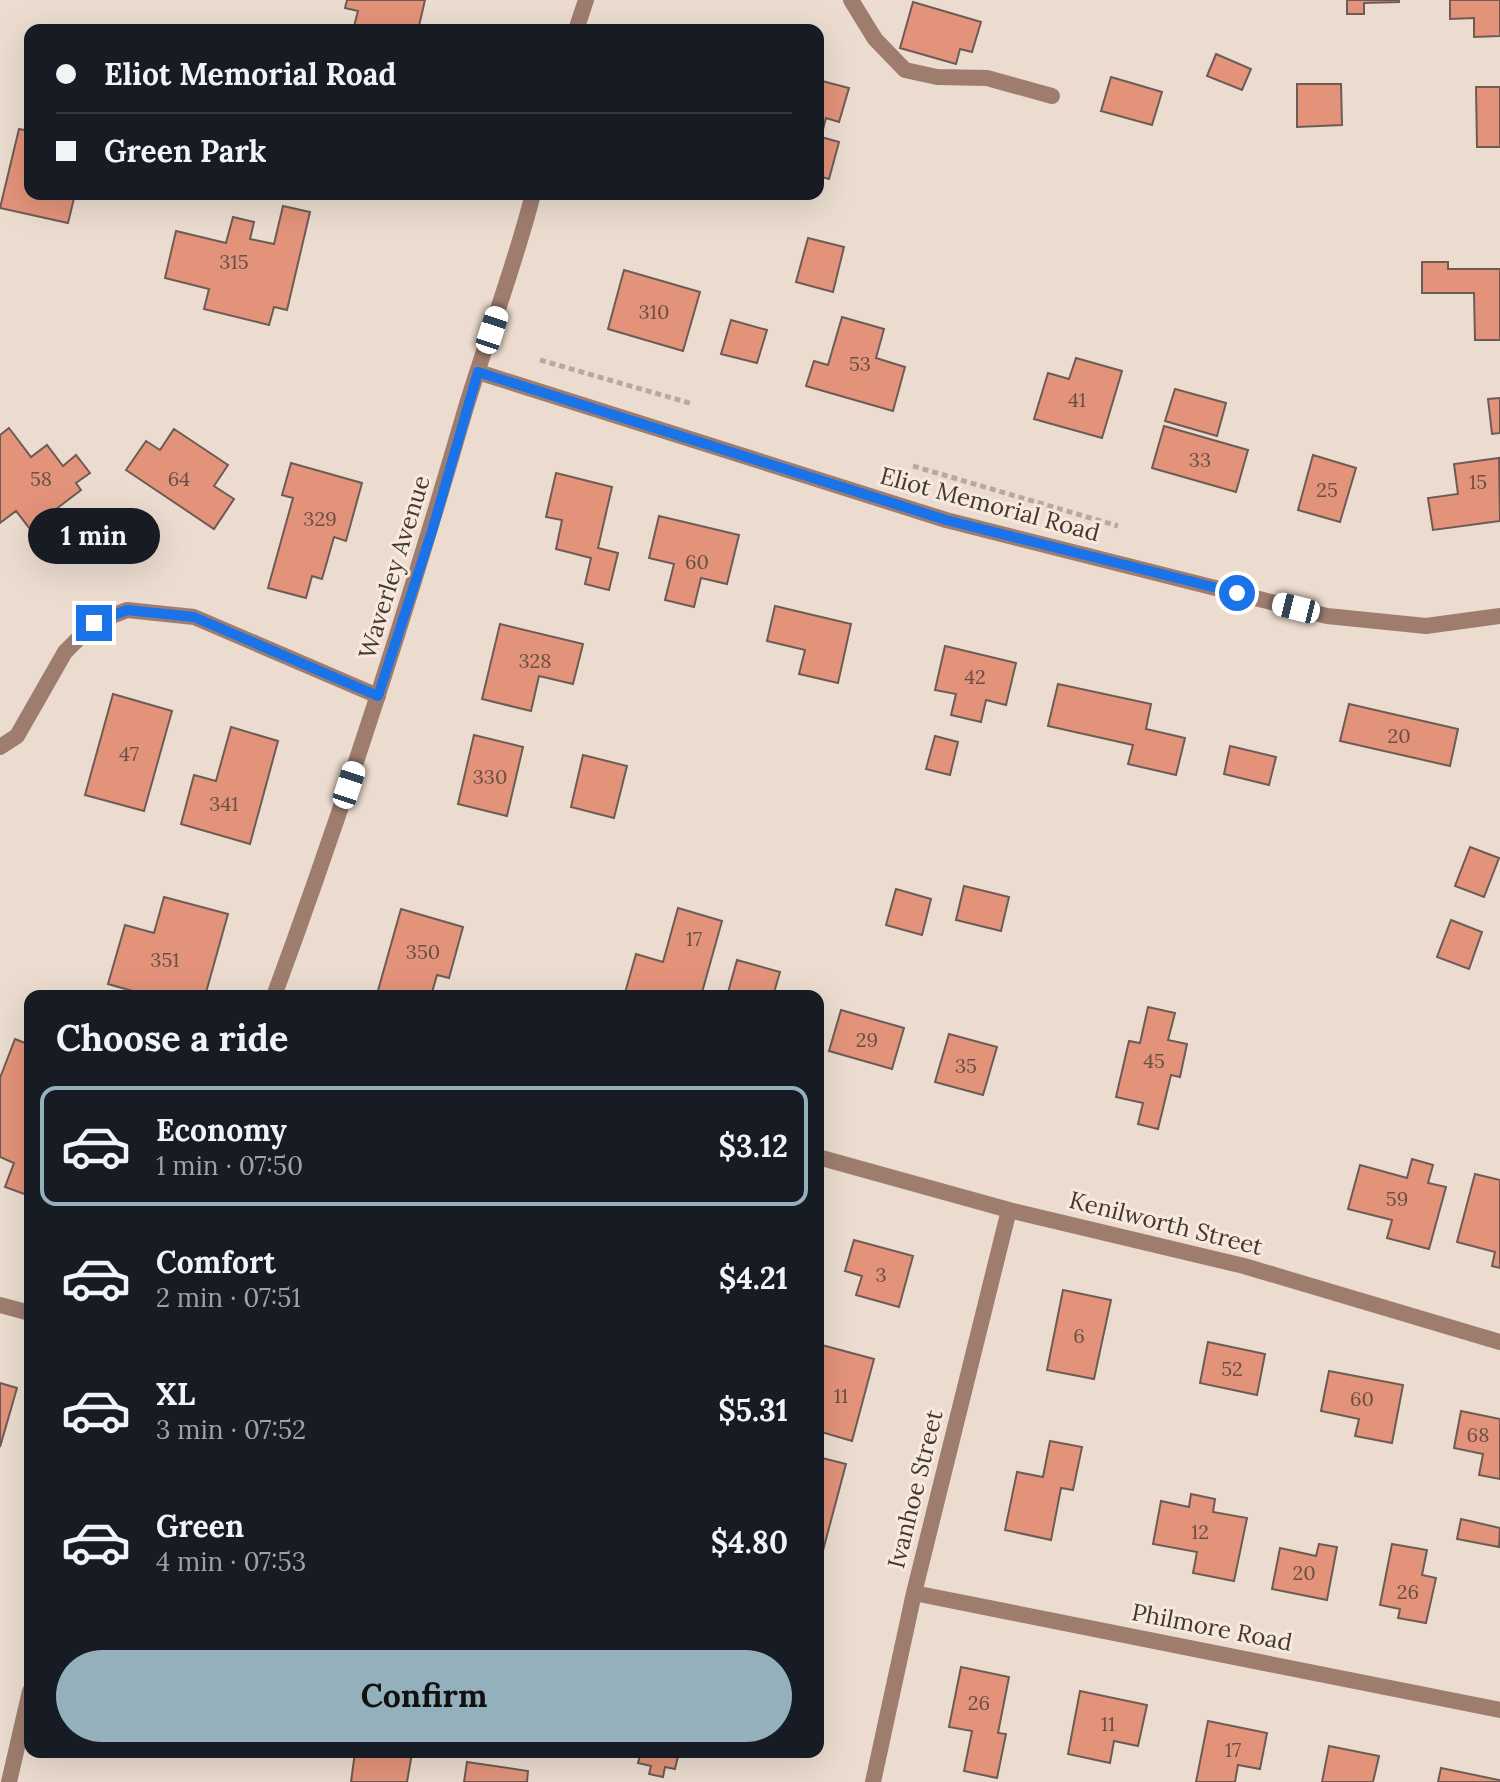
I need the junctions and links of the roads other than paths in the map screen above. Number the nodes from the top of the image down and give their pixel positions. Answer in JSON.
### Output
{"nodes":[{"id":1,"x":586,"y":0,"type":"edge"},
{"id":2,"x":851,"y":0,"type":"edge"},
{"id":3,"x":578,"y":24,"type":"edge"},
{"id":4,"x":1052,"y":96,"type":"dead end"},
{"id":5,"x":531,"y":200,"type":"edge"},
{"id":6,"x":478,"y":372,"type":"junction"},
{"id":7,"x":1500,"y":616,"type":"edge"},
{"id":8,"x":378,"y":696,"type":"junction"},
{"id":9,"x":0,"y":747,"type":"edge"},
{"id":10,"x":276,"y":990,"type":"edge"},
{"id":11,"x":824,"y":1159,"type":"edge"},
{"id":12,"x":1009,"y":1210,"type":"junction"},
{"id":13,"x":0,"y":1305,"type":"edge"},
{"id":14,"x":24,"y":1311,"type":"edge"},
{"id":15,"x":1500,"y":1342,"type":"edge"},
{"id":16,"x":914,"y":1593,"type":"junction"},
{"id":17,"x":1500,"y":1710,"type":"edge"},
{"id":18,"x":24,"y":1717,"type":"edge"},
{"id":19,"x":9,"y":1782,"type":"edge"},
{"id":20,"x":873,"y":1782,"type":"edge"}],
"edges":[{"from":1,"to":3,"type":"street"},
{"from":2,"to":4,"type":"street"},
{"from":5,"to":6,"type":"street","name":"Waverley Avenue"},
{"from":6,"to":7,"type":"street","name":"Eliot Memorial Road"},
{"from":6,"to":8,"type":"street","name":"Waverley Avenue"},
{"from":8,"to":9,"type":"street"},
{"from":8,"to":10,"type":"street","name":"Waverley Avenue"},
{"from":11,"to":12,"type":"street","name":"Kenilworth Street"},
{"from":12,"to":15,"type":"street","name":"Kenilworth Street"},
{"from":12,"to":16,"type":"street","name":"Ivanhoe Street"},
{"from":13,"to":14,"type":"street"},
{"from":16,"to":17,"type":"street","name":"Philmore Road"},
{"from":16,"to":20,"type":"street","name":"Ivanhoe Street"},
{"from":18,"to":19,"type":"street"}]}
